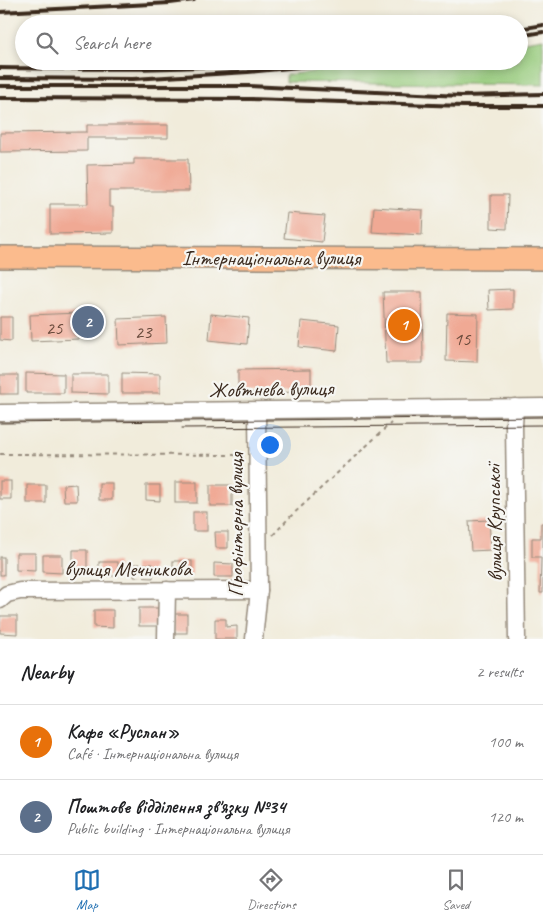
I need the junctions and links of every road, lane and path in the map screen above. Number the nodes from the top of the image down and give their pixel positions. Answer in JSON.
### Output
{"nodes":[{"id":1,"x":0,"y":257,"type":"edge"},
{"id":2,"x":543,"y":259,"type":"edge"},
{"id":3,"x":515,"y":407,"type":"junction"},
{"id":4,"x":543,"y":407,"type":"edge"},
{"id":5,"x":405,"y":409,"type":"junction"},
{"id":6,"x":257,"y":411,"type":"junction"},
{"id":7,"x":0,"y":413,"type":"edge"},
{"id":8,"x":0,"y":454,"type":"edge"},
{"id":9,"x":257,"y":456,"type":"junction"},
{"id":10,"x":258,"y":550,"type":"junction"},
{"id":11,"x":166,"y":590,"type":"junction"},
{"id":12,"x":259,"y":590,"type":"junction"},
{"id":13,"x":0,"y":600,"type":"edge"},
{"id":14,"x":166,"y":639,"type":"edge"},
{"id":15,"x":254,"y":639,"type":"edge"},
{"id":16,"x":517,"y":639,"type":"edge"}],
"edges":[{"from":1,"to":2,"type":"main road","name":"Інтернаціональна вулиця"},
{"from":3,"to":4,"type":"street","name":"Жовтнева вулиця"},
{"from":3,"to":5,"type":"street","name":"Жовтнева вулиця"},
{"from":3,"to":16,"type":"street","name":"вулиця Крупської"},
{"from":5,"to":6,"type":"street","name":"Жовтнева вулиця"},
{"from":5,"to":10,"type":"path"},
{"from":6,"to":7,"type":"street","name":"Жовтнева вулиця"},
{"from":6,"to":9,"type":"street","name":"Профінтерна вулиця"},
{"from":8,"to":9,"type":"path"},
{"from":9,"to":10,"type":"street","name":"Профінтерна вулиця"},
{"from":10,"to":12,"type":"street","name":"Профінтерна вулиця"},
{"from":11,"to":12,"type":"street","name":"вулиця Мечникова"},
{"from":11,"to":13,"type":"street","name":"вулиця Мечникова"},
{"from":11,"to":14,"type":"street"},
{"from":12,"to":15,"type":"street","name":"Профінтерна вулиця"}]}
